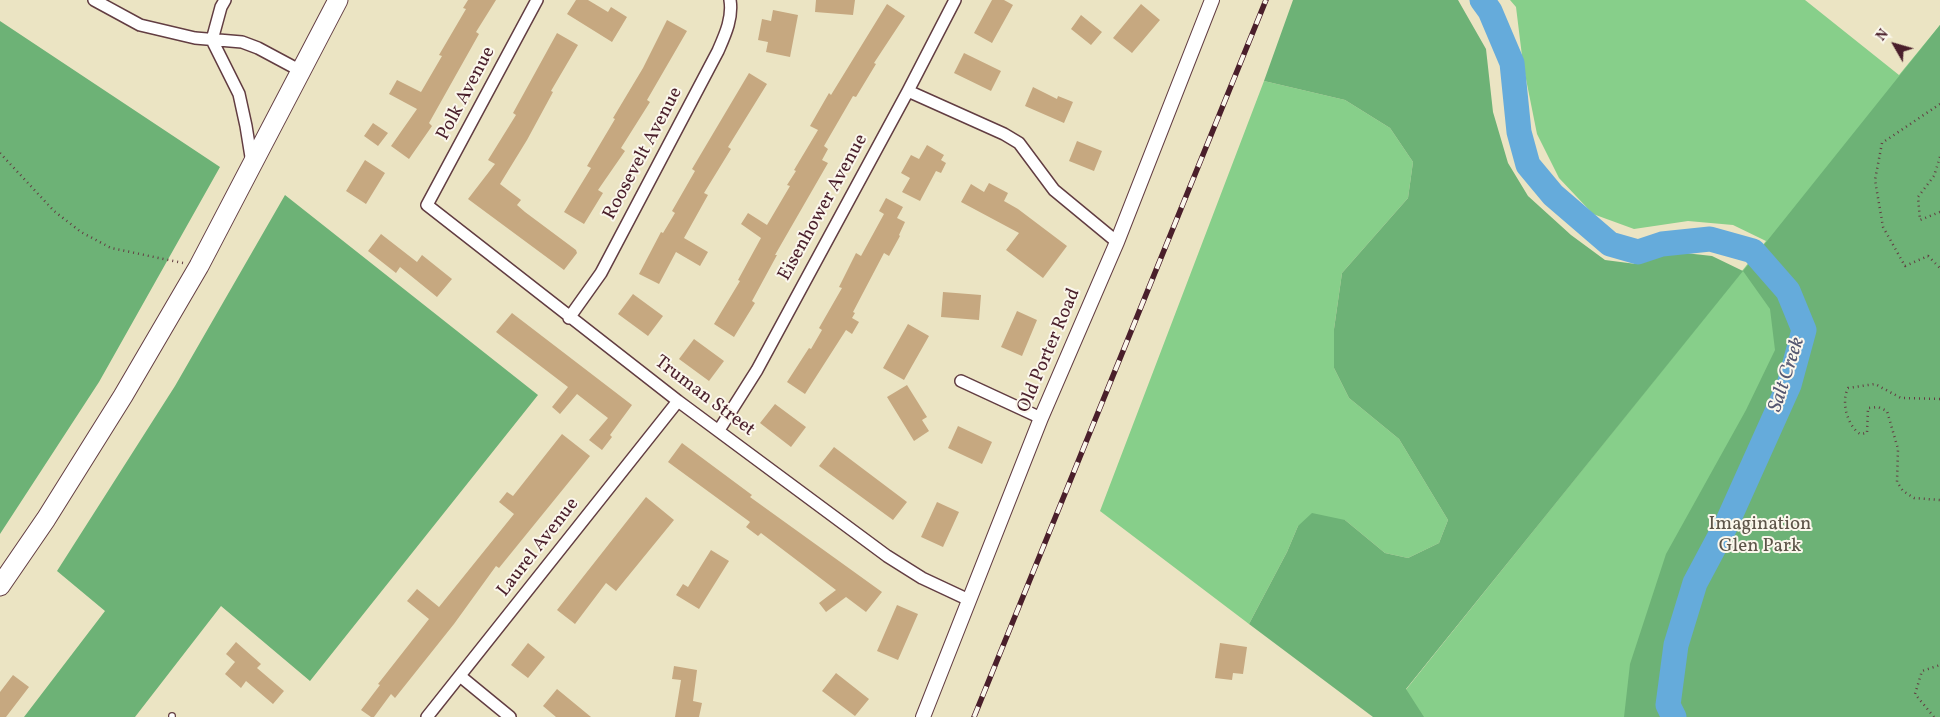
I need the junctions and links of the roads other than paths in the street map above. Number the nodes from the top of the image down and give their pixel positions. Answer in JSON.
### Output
{"nodes":[{"id":1,"x":94,"y":0,"type":"edge"},
{"id":2,"x":225,"y":0,"type":"edge"},
{"id":3,"x":338,"y":0,"type":"edge"},
{"id":4,"x":537,"y":0,"type":"edge"},
{"id":5,"x":730,"y":0,"type":"edge"},
{"id":6,"x":955,"y":0,"type":"edge"},
{"id":7,"x":1212,"y":0,"type":"edge"},
{"id":8,"x":212,"y":40,"type":"junction"},
{"id":9,"x":301,"y":71,"type":"junction"},
{"id":10,"x":908,"y":90,"type":"junction"},
{"id":11,"x":252,"y":164,"type":"junction"},
{"id":12,"x":428,"y":205,"type":"joint"},
{"id":13,"x":1117,"y":242,"type":"junction"},
{"id":14,"x":569,"y":318,"type":"junction"},
{"id":15,"x":961,"y":381,"type":"dead end"},
{"id":16,"x":678,"y":400,"type":"junction"},
{"id":17,"x":1041,"y":418,"type":"junction"},
{"id":18,"x":719,"y":430,"type":"junction"},
{"id":19,"x":0,"y":586,"type":"edge"},
{"id":20,"x":969,"y":600,"type":"junction"},
{"id":21,"x":460,"y":676,"type":"junction"},
{"id":22,"x":427,"y":717,"type":"edge"},
{"id":23,"x":510,"y":717,"type":"edge"},
{"id":24,"x":923,"y":717,"type":"edge"}],
"edges":[{"from":1,"to":8,"type":"street"},
{"from":2,"to":8,"type":"street"},
{"from":3,"to":9,"type":"main road"},
{"from":4,"to":12,"type":"street","name":"Polk Avenue"},
{"from":5,"to":14,"type":"street","name":"Roosevelt Avenue"},
{"from":6,"to":10,"type":"street","name":"Eisenhower Avenue"},
{"from":7,"to":13,"type":"street","name":"Old Porter Road"},
{"from":8,"to":9,"type":"street"},
{"from":8,"to":11,"type":"street"},
{"from":9,"to":11,"type":"main road"},
{"from":10,"to":13,"type":"street"},
{"from":10,"to":18,"type":"street","name":"Eisenhower Avenue"},
{"from":11,"to":19,"type":"main road"},
{"from":12,"to":14,"type":"street","name":"Truman Street"},
{"from":13,"to":17,"type":"street","name":"Old Porter Road"},
{"from":14,"to":16,"type":"street","name":"Truman Street"},
{"from":15,"to":17,"type":"street"},
{"from":16,"to":18,"type":"street","name":"Truman Street"},
{"from":16,"to":21,"type":"street","name":"Laurel Avenue"},
{"from":17,"to":20,"type":"street","name":"Old Porter Road"},
{"from":18,"to":20,"type":"street","name":"Truman Street"},
{"from":20,"to":24,"type":"street","name":"Old Porter Road"},
{"from":21,"to":22,"type":"street","name":"Laurel Avenue"},
{"from":21,"to":23,"type":"street"}]}
